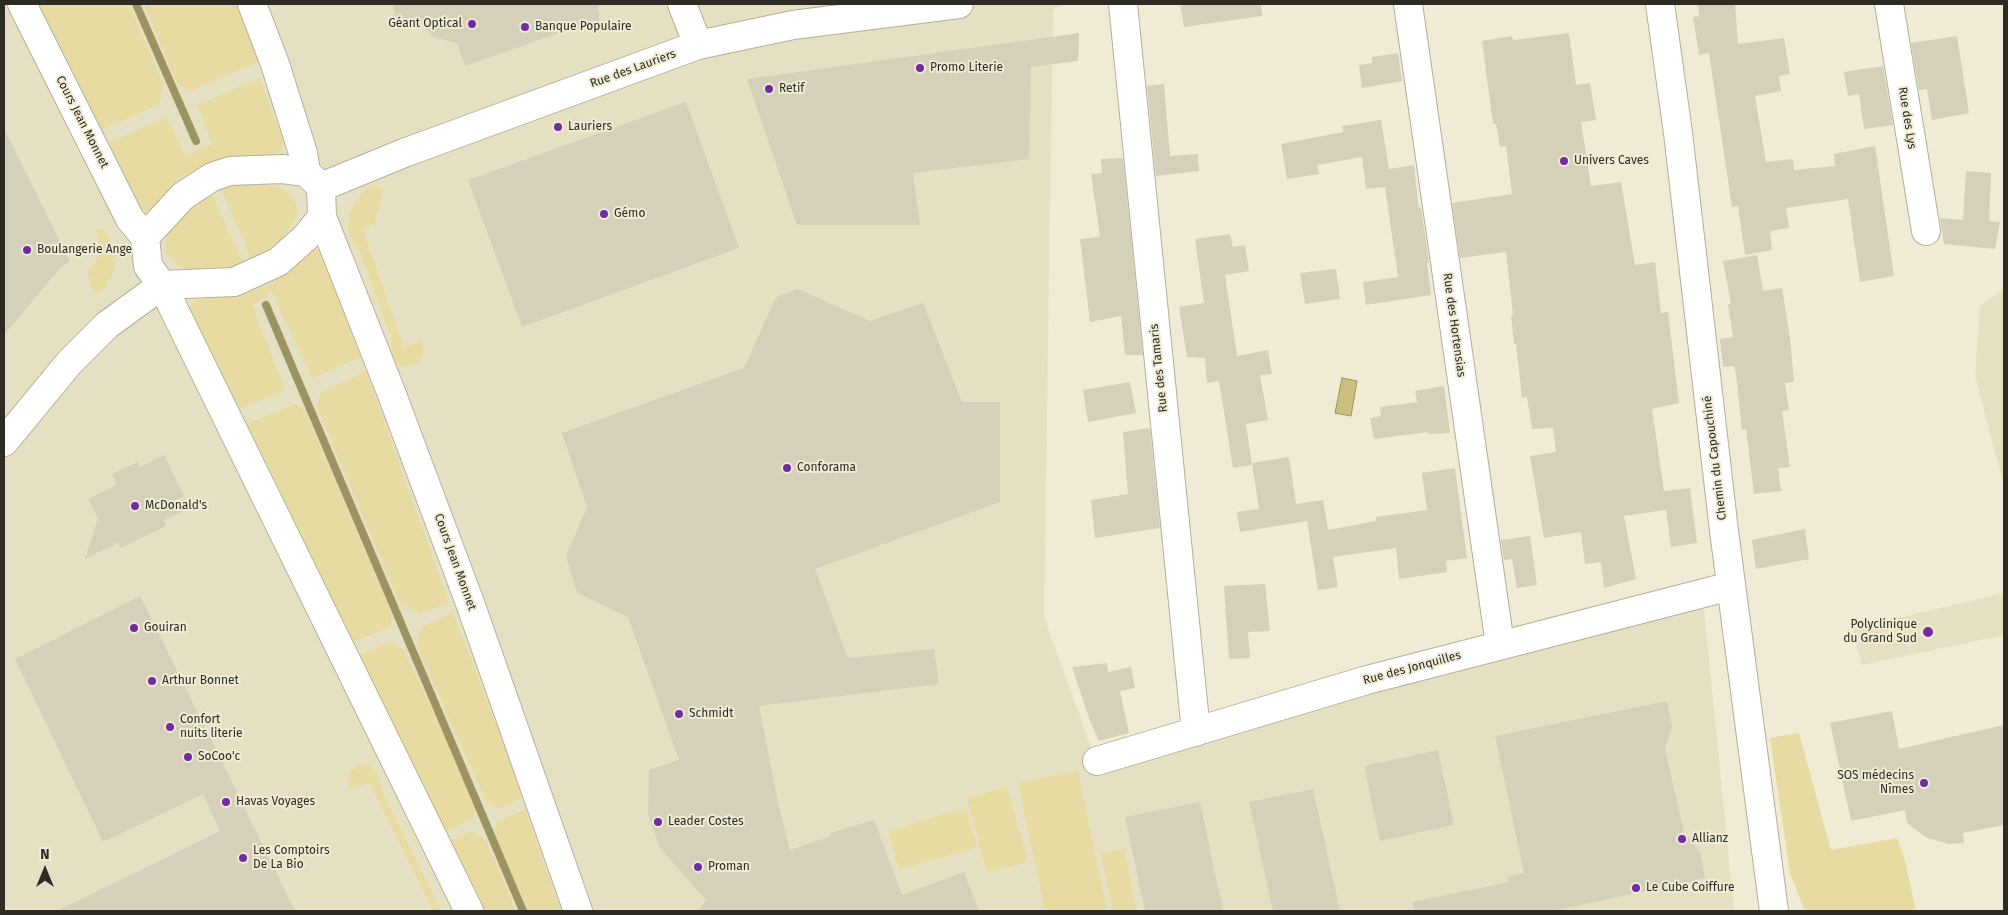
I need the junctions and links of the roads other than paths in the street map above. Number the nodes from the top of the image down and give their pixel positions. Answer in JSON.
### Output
{"nodes":[{"id":1,"x":22,"y":4,"type":"edge"},
{"id":2,"x":252,"y":4,"type":"edge"},
{"id":3,"x":682,"y":4,"type":"edge"},
{"id":4,"x":959,"y":4,"type":"edge"},
{"id":5,"x":1123,"y":4,"type":"edge"},
{"id":6,"x":1408,"y":4,"type":"edge"},
{"id":7,"x":1660,"y":4,"type":"edge"},
{"id":8,"x":1889,"y":4,"type":"edge"},
{"id":9,"x":698,"y":46,"type":"junction"},
{"id":10,"x":314,"y":180,"type":"junction"},
{"id":11,"x":322,"y":217,"type":"junction"},
{"id":12,"x":1926,"y":232,"type":"dead end"},
{"id":13,"x":145,"y":238,"type":"junction"},
{"id":14,"x":162,"y":285,"type":"junction"},
{"id":15,"x":4,"y":442,"type":"edge"},
{"id":16,"x":1731,"y":586,"type":"junction"},
{"id":17,"x":1500,"y":645,"type":"junction"},
{"id":18,"x":1196,"y":732,"type":"junction"},
{"id":19,"x":1097,"y":761,"type":"dead end"},
{"id":20,"x":469,"y":911,"type":"edge"},
{"id":21,"x":578,"y":911,"type":"edge"},
{"id":22,"x":1774,"y":911,"type":"edge"}],
"edges":[{"from":1,"to":13,"type":"street","name":"Cours Jean Monnet"},
{"from":2,"to":10,"type":"street"},
{"from":3,"to":9,"type":"street"},
{"from":4,"to":9,"type":"street","name":"Rue des Lauriers"},
{"from":5,"to":18,"type":"street","name":"Rue des Tamaris"},
{"from":6,"to":17,"type":"street","name":"Rue des Hortensias"},
{"from":7,"to":16,"type":"street","name":"Chemin du Capouchiné"},
{"from":8,"to":12,"type":"street","name":"Rue des Lys"},
{"from":9,"to":10,"type":"street","name":"Rue des Lauriers"},
{"from":10,"to":11,"type":"street","name":"Cours Jean Monnet"},
{"from":10,"to":13,"type":"street"},
{"from":11,"to":14,"type":"street"},
{"from":11,"to":21,"type":"street","name":"Cours Jean Monnet"},
{"from":13,"to":14,"type":"street"},
{"from":14,"to":15,"type":"street"},
{"from":14,"to":20,"type":"street"},
{"from":16,"to":17,"type":"street","name":"Rue des Jonquilles"},
{"from":16,"to":22,"type":"street","name":"Chemin du Capouchiné"},
{"from":17,"to":18,"type":"street","name":"Rue des Jonquilles"},
{"from":18,"to":19,"type":"street","name":"Rue des Jonquilles"}]}
